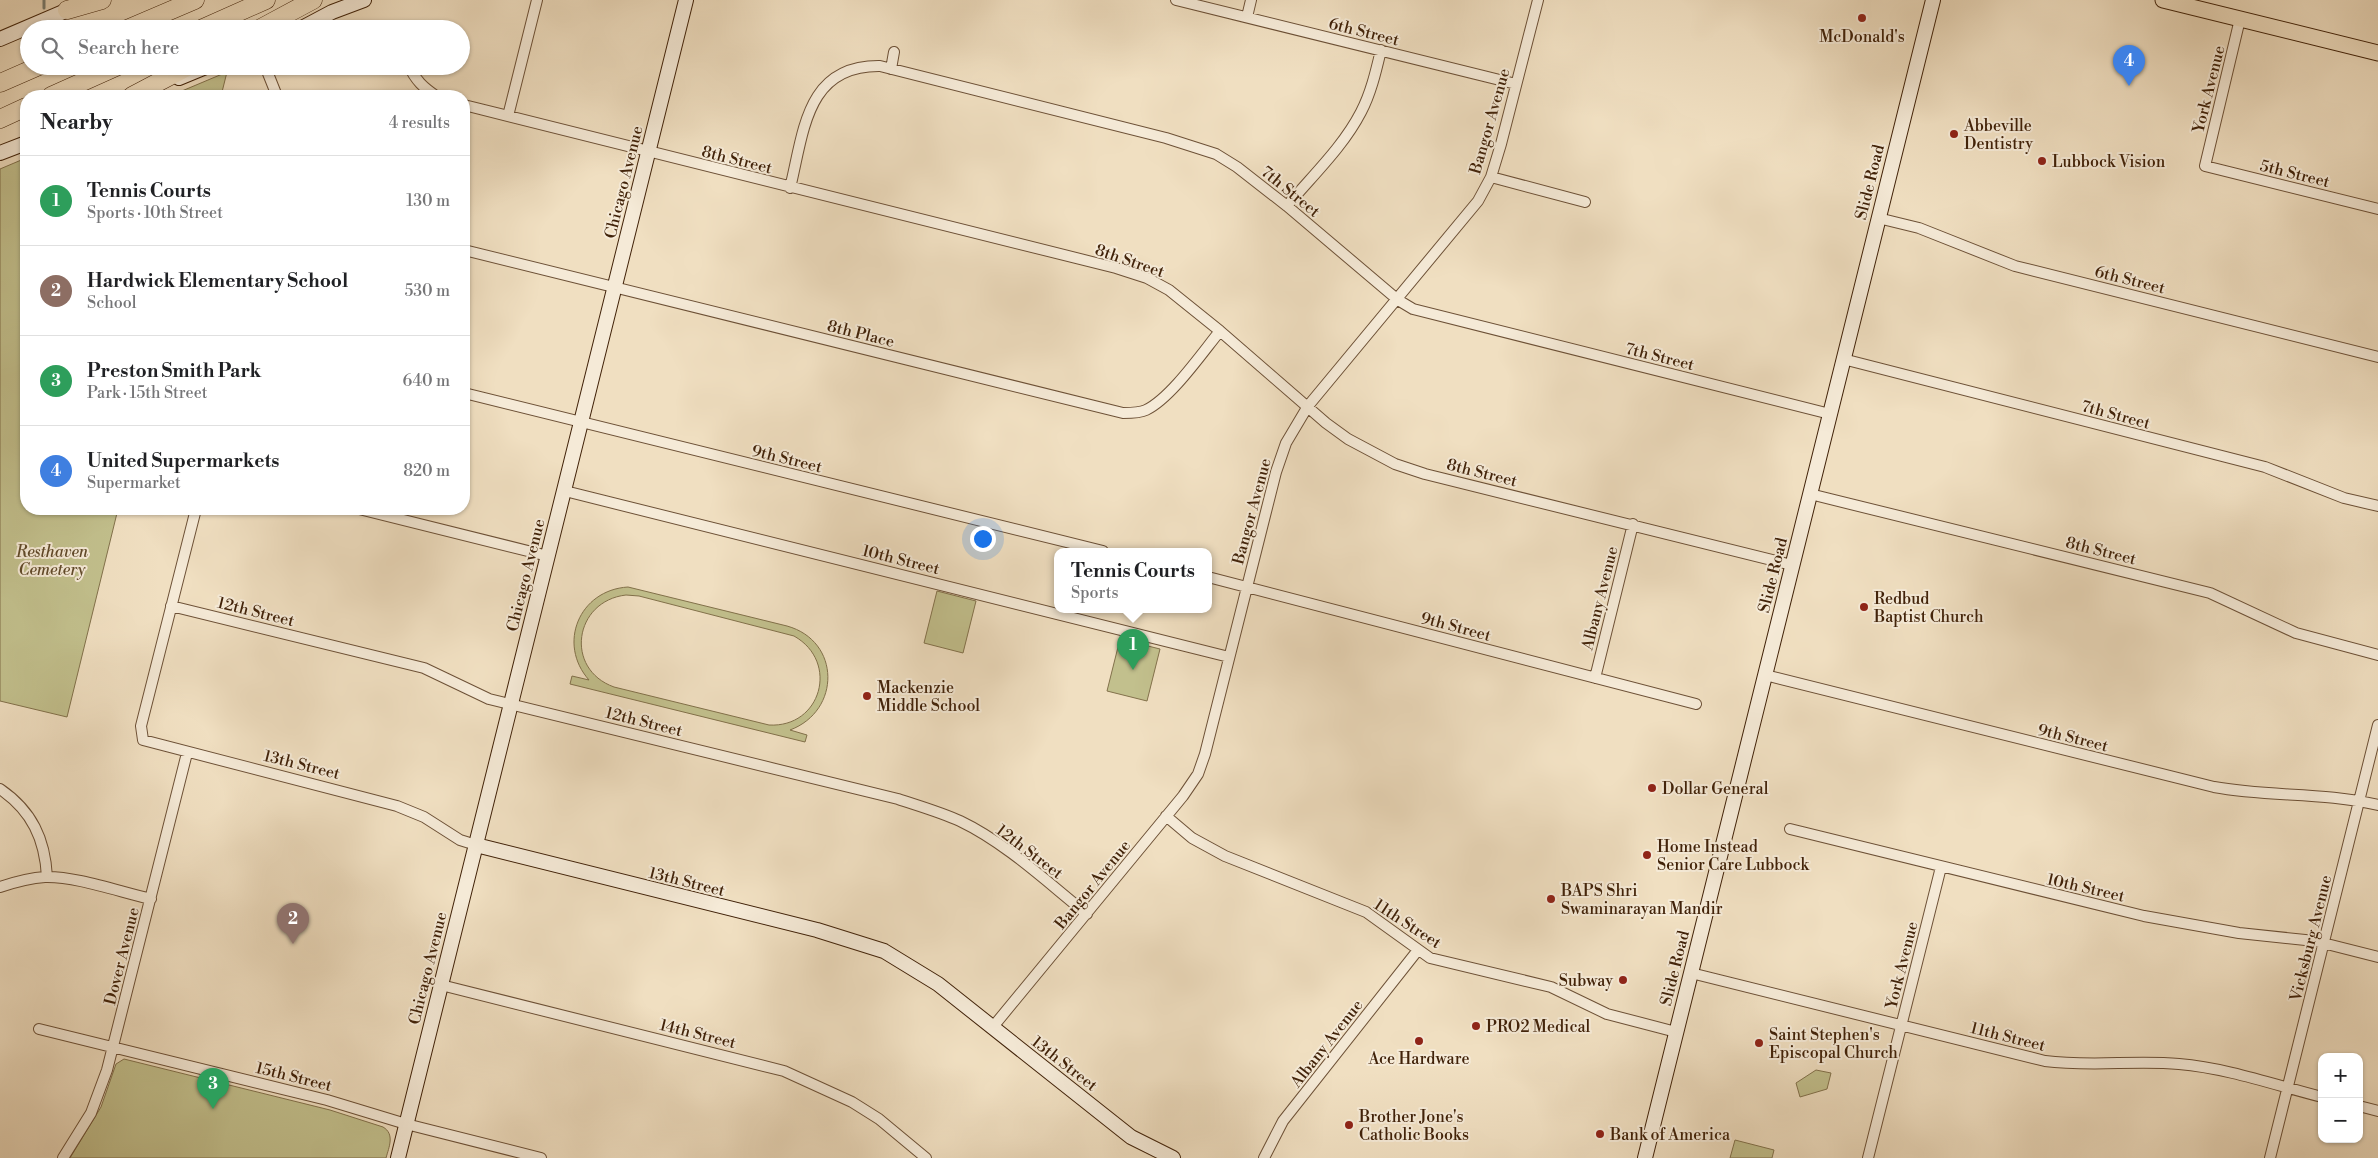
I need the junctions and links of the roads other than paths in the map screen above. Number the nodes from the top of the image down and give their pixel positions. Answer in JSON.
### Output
{"nodes":[{"id":1,"x":92,"y":0,"type":"edge"},
{"id":2,"x":102,"y":0,"type":"edge"},
{"id":3,"x":195,"y":0,"type":"edge"},
{"id":4,"x":266,"y":0,"type":"edge"},
{"id":5,"x":313,"y":0,"type":"edge"},
{"id":6,"x":364,"y":0,"type":"edge"},
{"id":7,"x":537,"y":0,"type":"edge"},
{"id":8,"x":686,"y":0,"type":"edge"},
{"id":9,"x":1176,"y":0,"type":"edge"},
{"id":10,"x":1251,"y":0,"type":"edge"},
{"id":11,"x":1538,"y":0,"type":"edge"},
{"id":12,"x":1932,"y":0,"type":"edge"},
{"id":13,"x":2163,"y":0,"type":"edge"},
{"id":14,"x":67,"y":10,"type":"junction"},
{"id":15,"x":1247,"y":17,"type":"junction"},
{"id":16,"x":2240,"y":19,"type":"junction"},
{"id":17,"x":44,"y":20,"type":"edge"},
{"id":18,"x":148,"y":20,"type":"edge"},
{"id":19,"x":221,"y":20,"type":"edge"},
{"id":20,"x":276,"y":20,"type":"edge"},
{"id":21,"x":317,"y":20,"type":"edge"},
{"id":22,"x":20,"y":30,"type":"edge"},
{"id":23,"x":0,"y":39,"type":"edge"},
{"id":24,"x":1381,"y":50,"type":"junction"},
{"id":25,"x":894,"y":52,"type":"dead end"},
{"id":26,"x":2378,"y":53,"type":"edge"},
{"id":27,"x":891,"y":69,"type":"junction"},
{"id":28,"x":20,"y":74,"type":"edge"},
{"id":29,"x":98,"y":75,"type":"edge"},
{"id":30,"x":172,"y":75,"type":"edge"},
{"id":31,"x":187,"y":75,"type":"edge"},
{"id":32,"x":269,"y":75,"type":"edge"},
{"id":33,"x":412,"y":75,"type":"edge"},
{"id":34,"x":0,"y":83,"type":"edge"},
{"id":35,"x":1516,"y":84,"type":"junction"},
{"id":36,"x":64,"y":90,"type":"edge"},
{"id":37,"x":143,"y":90,"type":"edge"},
{"id":38,"x":151,"y":90,"type":"edge"},
{"id":39,"x":275,"y":90,"type":"edge"},
{"id":40,"x":427,"y":90,"type":"edge"},
{"id":41,"x":470,"y":106,"type":"edge"},
{"id":42,"x":20,"y":111,"type":"edge"},
{"id":43,"x":508,"y":116,"type":"junction"},
{"id":44,"x":0,"y":119,"type":"edge"},
{"id":45,"x":20,"y":145,"type":"edge"},
{"id":46,"x":648,"y":152,"type":"junction"},
{"id":47,"x":0,"y":153,"type":"edge"},
{"id":48,"x":2204,"y":166,"type":"joint"},
{"id":49,"x":1491,"y":177,"type":"junction"},
{"id":50,"x":790,"y":188,"type":"junction"},
{"id":51,"x":1585,"y":202,"type":"dead end"},
{"id":52,"x":1287,"y":206,"type":"junction"},
{"id":53,"x":2378,"y":209,"type":"edge"},
{"id":54,"x":1878,"y":218,"type":"junction"},
{"id":55,"x":470,"y":251,"type":"edge"},
{"id":56,"x":615,"y":286,"type":"junction"},
{"id":57,"x":1398,"y":300,"type":"junction"},
{"id":58,"x":1220,"y":331,"type":"junction"},
{"id":59,"x":2378,"y":357,"type":"edge"},
{"id":60,"x":1843,"y":359,"type":"junction"},
{"id":61,"x":470,"y":394,"type":"edge"},
{"id":62,"x":1308,"y":406,"type":"junction"},
{"id":63,"x":1830,"y":414,"type":"junction"},
{"id":64,"x":581,"y":422,"type":"junction"},
{"id":65,"x":565,"y":490,"type":"junction"},
{"id":66,"x":1810,"y":494,"type":"junction"},
{"id":67,"x":2378,"y":506,"type":"edge"},
{"id":68,"x":194,"y":515,"type":"edge"},
{"id":69,"x":383,"y":515,"type":"edge"},
{"id":70,"x":1633,"y":524,"type":"junction"},
{"id":71,"x":1091,"y":548,"type":"edge"},
{"id":72,"x":548,"y":556,"type":"junction"},
{"id":73,"x":1792,"y":565,"type":"junction"},
{"id":74,"x":1212,"y":578,"type":"edge"},
{"id":75,"x":1247,"y":587,"type":"junction"},
{"id":76,"x":171,"y":606,"type":"junction"},
{"id":77,"x":1054,"y":613,"type":"edge"},
{"id":78,"x":1054,"y":613,"type":"edge"},
{"id":79,"x":2378,"y":655,"type":"edge"},
{"id":80,"x":1229,"y":657,"type":"junction"},
{"id":81,"x":1765,"y":675,"type":"junction"},
{"id":82,"x":1595,"y":678,"type":"junction"},
{"id":83,"x":511,"y":704,"type":"junction"},
{"id":84,"x":1696,"y":704,"type":"dead end"},
{"id":85,"x":2378,"y":725,"type":"edge"},
{"id":86,"x":187,"y":753,"type":"junction"},
{"id":87,"x":0,"y":789,"type":"edge"},
{"id":88,"x":2359,"y":800,"type":"junction"},
{"id":89,"x":2378,"y":805,"type":"edge"},
{"id":90,"x":1166,"y":816,"type":"junction"},
{"id":91,"x":1790,"y":828,"type":"dead end"},
{"id":92,"x":476,"y":845,"type":"junction"},
{"id":93,"x":1942,"y":867,"type":"junction"},
{"id":94,"x":47,"y":877,"type":"junction"},
{"id":95,"x":0,"y":887,"type":"edge"},
{"id":96,"x":151,"y":899,"type":"junction"},
{"id":97,"x":1087,"y":914,"type":"junction"},
{"id":98,"x":2324,"y":944,"type":"junction"},
{"id":99,"x":1418,"y":950,"type":"junction"},
{"id":100,"x":2378,"y":957,"type":"edge"},
{"id":101,"x":1691,"y":973,"type":"junction"},
{"id":102,"x":441,"y":985,"type":"junction"},
{"id":103,"x":1901,"y":1025,"type":"junction"},
{"id":104,"x":992,"y":1028,"type":"junction"},
{"id":105,"x":39,"y":1029,"type":"dead end"},
{"id":106,"x":1676,"y":1032,"type":"junction"},
{"id":107,"x":113,"y":1046,"type":"junction"},
{"id":108,"x":2288,"y":1088,"type":"junction"},
{"id":109,"x":2318,"y":1096,"type":"edge"},
{"id":110,"x":2363,"y":1107,"type":"edge"},
{"id":111,"x":2378,"y":1111,"type":"edge"},
{"id":112,"x":406,"y":1124,"type":"junction"},
{"id":113,"x":1151,"y":1154,"type":"edge"},
{"id":114,"x":63,"y":1158,"type":"edge"},
{"id":115,"x":398,"y":1158,"type":"edge"},
{"id":116,"x":541,"y":1158,"type":"edge"},
{"id":117,"x":926,"y":1158,"type":"edge"},
{"id":118,"x":1173,"y":1158,"type":"edge"},
{"id":119,"x":1264,"y":1158,"type":"edge"},
{"id":120,"x":1644,"y":1158,"type":"edge"},
{"id":121,"x":1868,"y":1158,"type":"edge"},
{"id":122,"x":2270,"y":1158,"type":"edge"}],
"edges":[{"from":1,"to":14,"type":"street"},
{"from":2,"to":14,"type":"highway"},
{"from":3,"to":18,"type":"highway"},
{"from":4,"to":19,"type":"highway"},
{"from":5,"to":20,"type":"highway"},
{"from":6,"to":21,"type":"street"},
{"from":7,"to":43,"type":"street"},
{"from":8,"to":46,"type":"street","name":"Chicago Avenue"},
{"from":9,"to":15,"type":"street","name":"6th Street"},
{"from":10,"to":15,"type":"street"},
{"from":11,"to":35,"type":"street","name":"Bangor Avenue"},
{"from":12,"to":54,"type":"street","name":"Slide Road"},
{"from":13,"to":16,"type":"main road"},
{"from":14,"to":17,"type":"street"},
{"from":15,"to":24,"type":"street","name":"6th Street"},
{"from":16,"to":26,"type":"main road"},
{"from":16,"to":48,"type":"street","name":"York Avenue"},
{"from":22,"to":23,"type":"street"},
{"from":24,"to":35,"type":"street","name":"6th Street"},
{"from":24,"to":52,"type":"street"},
{"from":25,"to":27,"type":"street"},
{"from":27,"to":50,"type":"street","name":"7th Street"},
{"from":27,"to":52,"type":"street","name":"7th Street"},
{"from":28,"to":34,"type":"highway"},
{"from":29,"to":36,"type":"highway"},
{"from":30,"to":37,"type":"highway"},
{"from":31,"to":38,"type":"street"},
{"from":32,"to":39,"type":"street"},
{"from":33,"to":40,"type":"street"},
{"from":35,"to":49,"type":"street","name":"Bangor Avenue"},
{"from":41,"to":43,"type":"street","name":"8th Street"},
{"from":42,"to":44,"type":"highway"},
{"from":43,"to":46,"type":"street","name":"8th Street"},
{"from":45,"to":47,"type":"street"},
{"from":46,"to":50,"type":"street","name":"8th Street"},
{"from":46,"to":56,"type":"street","name":"Chicago Avenue"},
{"from":48,"to":53,"type":"street","name":"5th Street"},
{"from":49,"to":51,"type":"street"},
{"from":49,"to":57,"type":"street","name":"Bangor Avenue"},
{"from":50,"to":58,"type":"street","name":"8th Street"},
{"from":52,"to":57,"type":"street","name":"7th Street"},
{"from":54,"to":59,"type":"street","name":"6th Street"},
{"from":54,"to":60,"type":"street","name":"Slide Road"},
{"from":55,"to":56,"type":"street","name":"8th Place"},
{"from":56,"to":58,"type":"street","name":"8th Place"},
{"from":56,"to":64,"type":"street","name":"Chicago Avenue"},
{"from":57,"to":62,"type":"street","name":"Bangor Avenue"},
{"from":57,"to":63,"type":"street","name":"7th Street"},
{"from":58,"to":62,"type":"street","name":"8th Street"},
{"from":60,"to":63,"type":"street","name":"Slide Road"},
{"from":60,"to":67,"type":"street","name":"7th Street"},
{"from":61,"to":64,"type":"street","name":"9th Street"},
{"from":62,"to":70,"type":"street","name":"8th Street"},
{"from":62,"to":75,"type":"street","name":"Bangor Avenue"},
{"from":63,"to":66,"type":"street","name":"Slide Road"},
{"from":64,"to":65,"type":"street","name":"Chicago Avenue"},
{"from":64,"to":71,"type":"street","name":"9th Street"},
{"from":65,"to":72,"type":"street","name":"Chicago Avenue"},
{"from":65,"to":77,"type":"street","name":"10th Street"},
{"from":66,"to":73,"type":"street","name":"Slide Road"},
{"from":66,"to":79,"type":"street","name":"8th Street"},
{"from":68,"to":76,"type":"street"},
{"from":69,"to":72,"type":"street"},
{"from":70,"to":73,"type":"street","name":"8th Street"},
{"from":70,"to":82,"type":"street","name":"Albany Avenue"},
{"from":72,"to":83,"type":"street","name":"Chicago Avenue"},
{"from":73,"to":81,"type":"street","name":"Slide Road"},
{"from":74,"to":75,"type":"street","name":"9th Street"},
{"from":75,"to":80,"type":"street","name":"Bangor Avenue"},
{"from":75,"to":82,"type":"street","name":"9th Street"},
{"from":76,"to":83,"type":"street","name":"12th Street"},
{"from":76,"to":86,"type":"street","name":"13th Street"},
{"from":78,"to":80,"type":"street","name":"10th Street"},
{"from":80,"to":90,"type":"street","name":"Bangor Avenue"},
{"from":81,"to":88,"type":"street","name":"9th Street"},
{"from":81,"to":101,"type":"street","name":"Slide Road"},
{"from":82,"to":84,"type":"street","name":"9th Street"},
{"from":83,"to":92,"type":"street","name":"Chicago Avenue"},
{"from":83,"to":97,"type":"street","name":"12th Street"},
{"from":85,"to":88,"type":"street","name":"Vicksburg Avenue"},
{"from":86,"to":92,"type":"street","name":"13th Street"},
{"from":86,"to":96,"type":"street","name":"Dover Avenue"},
{"from":87,"to":94,"type":"street"},
{"from":88,"to":89,"type":"street","name":"9th Street"},
{"from":88,"to":98,"type":"street","name":"Vicksburg Avenue"},
{"from":90,"to":97,"type":"street","name":"Bangor Avenue"},
{"from":90,"to":99,"type":"street","name":"11th Street"},
{"from":91,"to":93,"type":"street","name":"10th Street"},
{"from":92,"to":102,"type":"street","name":"Chicago Avenue"},
{"from":92,"to":104,"type":"street","name":"13th Street"},
{"from":93,"to":98,"type":"street","name":"10th Street"},
{"from":93,"to":103,"type":"street","name":"York Avenue"},
{"from":94,"to":95,"type":"street"},
{"from":94,"to":96,"type":"street"},
{"from":96,"to":107,"type":"street","name":"Dover Avenue"},
{"from":97,"to":104,"type":"street","name":"Bangor Avenue"},
{"from":98,"to":100,"type":"street","name":"10th Street"},
{"from":98,"to":108,"type":"street","name":"Vicksburg Avenue"},
{"from":99,"to":106,"type":"street","name":"11th Street"},
{"from":99,"to":119,"type":"street","name":"Albany Avenue"},
{"from":101,"to":103,"type":"street","name":"11th Street"},
{"from":101,"to":106,"type":"street","name":"Slide Road"},
{"from":102,"to":112,"type":"street","name":"Chicago Avenue"},
{"from":102,"to":117,"type":"street","name":"14th Street"},
{"from":103,"to":108,"type":"street","name":"11th Street"},
{"from":103,"to":121,"type":"street","name":"York Avenue"},
{"from":104,"to":113,"type":"street","name":"13th Street"},
{"from":105,"to":107,"type":"street","name":"15th Street"},
{"from":106,"to":120,"type":"street","name":"Slide Road"},
{"from":107,"to":112,"type":"street","name":"15th Street"},
{"from":107,"to":114,"type":"street","name":"Dover Avenue"},
{"from":108,"to":109,"type":"street","name":"11th Street"},
{"from":108,"to":122,"type":"street","name":"Vicksburg Avenue"},
{"from":110,"to":111,"type":"street"},
{"from":112,"to":115,"type":"street","name":"Chicago Avenue"},
{"from":112,"to":116,"type":"street","name":"15th Street"},
{"from":113,"to":118,"type":"street","name":"13th Street"}]}
